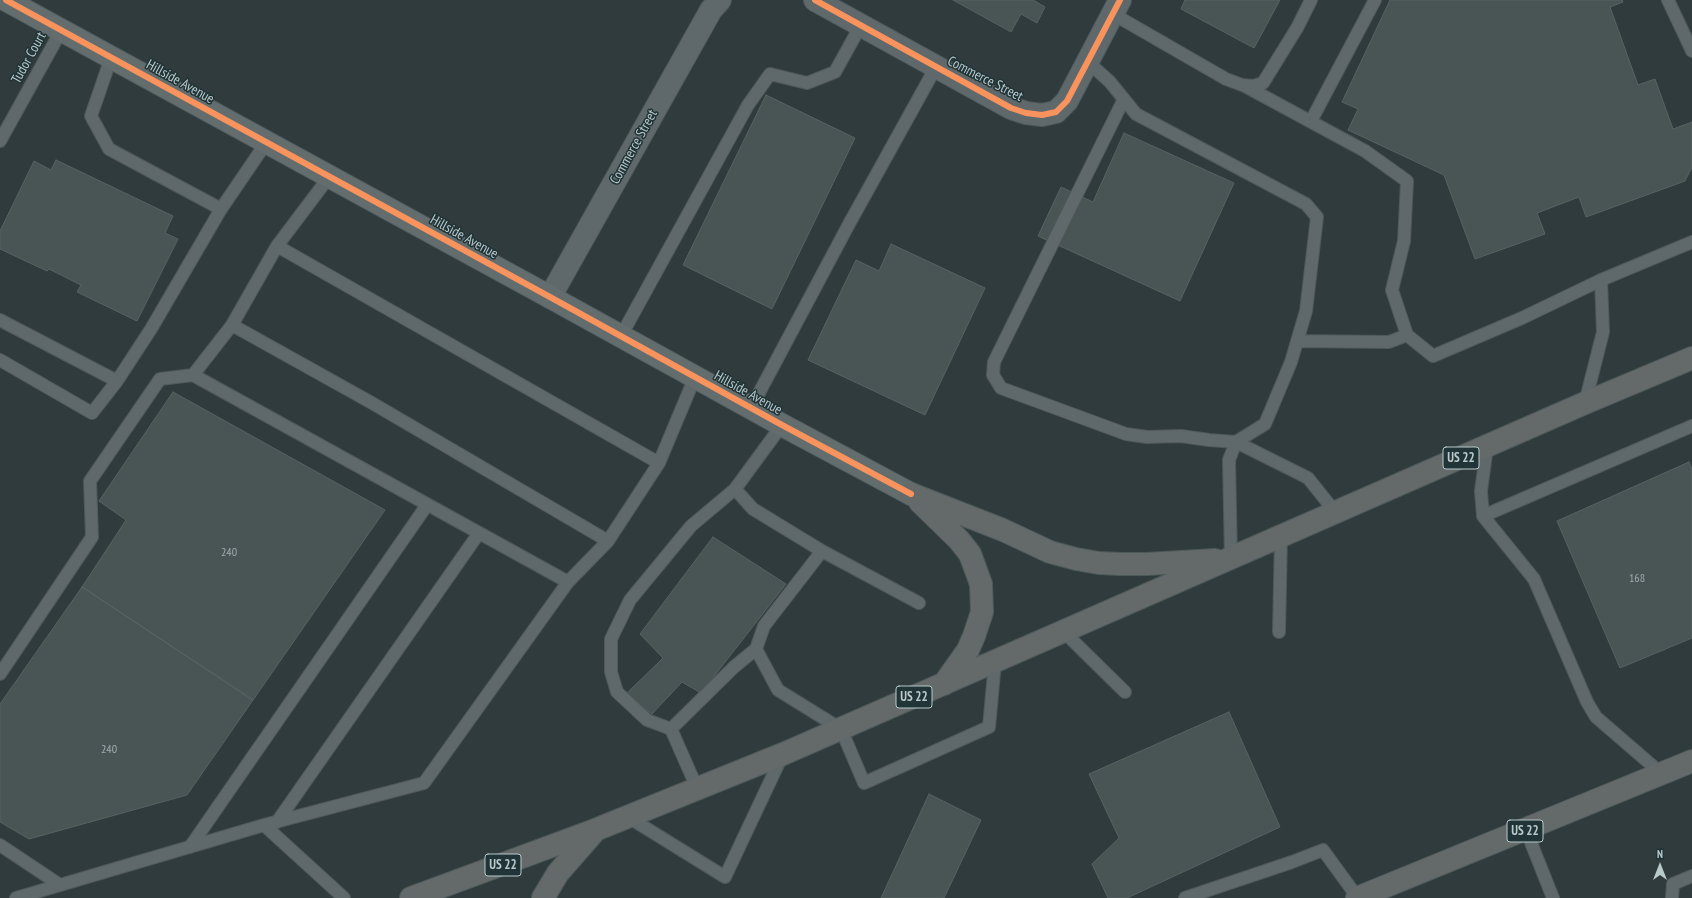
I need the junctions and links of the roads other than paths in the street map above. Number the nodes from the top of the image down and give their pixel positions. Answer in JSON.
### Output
{"nodes":[{"id":1,"x":6,"y":0,"type":"edge"},
{"id":2,"x":720,"y":0,"type":"edge"},
{"id":3,"x":815,"y":0,"type":"edge"},
{"id":4,"x":1311,"y":0,"type":"edge"},
{"id":5,"x":1375,"y":0,"type":"edge"},
{"id":6,"x":1668,"y":0,"type":"edge"},
{"id":7,"x":1117,"y":7,"type":"edge"},
{"id":8,"x":861,"y":25,"type":"junction"},
{"id":9,"x":61,"y":31,"type":"junction"},
{"id":10,"x":1692,"y":51,"type":"edge"},
{"id":11,"x":111,"y":58,"type":"junction"},
{"id":12,"x":1088,"y":62,"type":"junction"},
{"id":13,"x":936,"y":67,"type":"junction"},
{"id":14,"x":1243,"y":85,"type":"junction"},
{"id":15,"x":1124,"y":99,"type":"junction"},
{"id":16,"x":1311,"y":121,"type":"junction"},
{"id":17,"x":0,"y":141,"type":"edge"},
{"id":18,"x":266,"y":143,"type":"junction"},
{"id":19,"x":329,"y":177,"type":"junction"},
{"id":20,"x":220,"y":209,"type":"junction"},
{"id":21,"x":1692,"y":242,"type":"edge"},
{"id":22,"x":277,"y":246,"type":"junction"},
{"id":23,"x":1601,"y":280,"type":"junction"},
{"id":24,"x":550,"y":297,"type":"junction"},
{"id":25,"x":0,"y":320,"type":"edge"},
{"id":26,"x":232,"y":325,"type":"junction"},
{"id":27,"x":1407,"y":335,"type":"junction"},
{"id":28,"x":621,"y":336,"type":"junction"},
{"id":29,"x":1297,"y":341,"type":"junction"},
{"id":30,"x":1692,"y":358,"type":"edge"},
{"id":31,"x":0,"y":360,"type":"edge"},
{"id":32,"x":193,"y":375,"type":"junction"},
{"id":33,"x":695,"y":377,"type":"junction"},
{"id":34,"x":117,"y":381,"type":"junction"},
{"id":35,"x":1585,"y":402,"type":"junction"},
{"id":36,"x":751,"y":408,"type":"junction"},
{"id":37,"x":782,"y":425,"type":"junction"},
{"id":38,"x":1692,"y":426,"type":"edge"},
{"id":39,"x":1236,"y":442,"type":"junction"},
{"id":40,"x":1487,"y":447,"type":"junction"},
{"id":41,"x":659,"y":463,"type":"junction"},
{"id":42,"x":735,"y":489,"type":"junction"},
{"id":43,"x":911,"y":494,"type":"junction"},
{"id":44,"x":427,"y":505,"type":"junction"},
{"id":45,"x":1336,"y":513,"type":"junction"},
{"id":46,"x":1483,"y":516,"type":"junction"},
{"id":47,"x":479,"y":533,"type":"junction"},
{"id":48,"x":1281,"y":536,"type":"junction"},
{"id":49,"x":608,"y":541,"type":"junction"},
{"id":50,"x":822,"y":550,"type":"junction"},
{"id":51,"x":1230,"y":559,"type":"junction"},
{"id":52,"x":568,"y":582,"type":"junction"},
{"id":53,"x":919,"y":603,"type":"dead end"},
{"id":54,"x":1064,"y":632,"type":"junction"},
{"id":55,"x":1279,"y":632,"type":"dead end"},
{"id":56,"x":756,"y":649,"type":"junction"},
{"id":57,"x":995,"y":662,"type":"junction"},
{"id":58,"x":0,"y":674,"type":"edge"},
{"id":59,"x":944,"y":684,"type":"junction"},
{"id":60,"x":1125,"y":692,"type":"dead end"},
{"id":61,"x":671,"y":729,"type":"junction"},
{"id":62,"x":841,"y":729,"type":"junction"},
{"id":63,"x":783,"y":754,"type":"junction"},
{"id":64,"x":1692,"y":762,"type":"edge"},
{"id":65,"x":1662,"y":774,"type":"junction"},
{"id":66,"x":697,"y":788,"type":"junction"},
{"id":67,"x":628,"y":817,"type":"junction"},
{"id":68,"x":277,"y":822,"type":"junction"},
{"id":69,"x":264,"y":825,"type":"junction"},
{"id":70,"x":595,"y":830,"type":"junction"},
{"id":71,"x":1526,"y":830,"type":"junction"},
{"id":72,"x":0,"y":845,"type":"edge"},
{"id":73,"x":190,"y":847,"type":"junction"},
{"id":74,"x":1692,"y":876,"type":"edge"},
{"id":75,"x":60,"y":885,"type":"junction"},
{"id":76,"x":16,"y":898,"type":"edge"},
{"id":77,"x":344,"y":898,"type":"edge"},
{"id":78,"x":411,"y":898,"type":"edge"},
{"id":79,"x":543,"y":898,"type":"edge"},
{"id":80,"x":1185,"y":898,"type":"edge"},
{"id":81,"x":1358,"y":898,"type":"edge"},
{"id":82,"x":1552,"y":898,"type":"edge"},
{"id":83,"x":1672,"y":898,"type":"edge"}],
"edges":[{"from":1,"to":9,"type":"street","name":"Hillside Avenue"},
{"from":2,"to":24,"type":"street","name":"Commerce Street"},
{"from":3,"to":8,"type":"street","name":"Commerce Street"},
{"from":4,"to":14,"type":"lane"},
{"from":5,"to":16,"type":"lane"},
{"from":6,"to":10,"type":"lane"},
{"from":7,"to":12,"type":"street","name":"Commerce Street"},
{"from":7,"to":14,"type":"lane"},
{"from":8,"to":13,"type":"street","name":"Commerce Street"},
{"from":8,"to":28,"type":"lane"},
{"from":9,"to":11,"type":"street","name":"Hillside Avenue"},
{"from":9,"to":17,"type":"lane","name":"Tudor Court"},
{"from":11,"to":18,"type":"street","name":"Hillside Avenue"},
{"from":11,"to":20,"type":"lane"},
{"from":12,"to":13,"type":"street","name":"Commerce Street"},
{"from":12,"to":15,"type":"lane"},
{"from":13,"to":36,"type":"lane"},
{"from":14,"to":16,"type":"lane"},
{"from":15,"to":29,"type":"lane"},
{"from":15,"to":39,"type":"lane"},
{"from":16,"to":27,"type":"lane"},
{"from":18,"to":19,"type":"street","name":"Hillside Avenue"},
{"from":18,"to":20,"type":"lane"},
{"from":19,"to":22,"type":"lane"},
{"from":19,"to":24,"type":"street","name":"Hillside Avenue"},
{"from":20,"to":34,"type":"lane"},
{"from":21,"to":23,"type":"lane"},
{"from":22,"to":26,"type":"lane"},
{"from":22,"to":41,"type":"lane"},
{"from":23,"to":27,"type":"lane"},
{"from":23,"to":35,"type":"lane"},
{"from":24,"to":28,"type":"street","name":"Hillside Avenue"},
{"from":25,"to":34,"type":"lane"},
{"from":26,"to":32,"type":"lane"},
{"from":26,"to":49,"type":"lane"},
{"from":27,"to":29,"type":"lane"},
{"from":28,"to":33,"type":"street","name":"Hillside Avenue"},
{"from":29,"to":39,"type":"lane"},
{"from":30,"to":35,"type":"highway","number":"US 22"},
{"from":31,"to":34,"type":"lane"},
{"from":32,"to":44,"type":"lane"},
{"from":32,"to":58,"type":"lane"},
{"from":33,"to":36,"type":"street","name":"Hillside Avenue"},
{"from":33,"to":41,"type":"lane"},
{"from":35,"to":40,"type":"highway","number":"US 22"},
{"from":36,"to":37,"type":"street","name":"Hillside Avenue"},
{"from":37,"to":42,"type":"lane"},
{"from":37,"to":43,"type":"street","name":"Hillside Avenue"},
{"from":38,"to":46,"type":"lane"},
{"from":39,"to":45,"type":"lane"},
{"from":39,"to":51,"type":"lane"},
{"from":40,"to":45,"type":"highway","number":"US 22"},
{"from":40,"to":46,"type":"lane"},
{"from":41,"to":49,"type":"lane"},
{"from":42,"to":50,"type":"lane"},
{"from":42,"to":61,"type":"lane"},
{"from":43,"to":51,"type":"highway"},
{"from":43,"to":59,"type":"highway"},
{"from":44,"to":47,"type":"lane"},
{"from":44,"to":73,"type":"lane"},
{"from":45,"to":48,"type":"highway","number":"US 22"},
{"from":46,"to":65,"type":"lane"},
{"from":47,"to":52,"type":"lane"},
{"from":47,"to":68,"type":"lane"},
{"from":48,"to":51,"type":"highway","number":"US 22"},
{"from":48,"to":55,"type":"lane"},
{"from":49,"to":52,"type":"lane"},
{"from":50,"to":53,"type":"lane"},
{"from":50,"to":56,"type":"lane"},
{"from":51,"to":54,"type":"highway","number":"US 22"},
{"from":52,"to":68,"type":"lane"},
{"from":54,"to":57,"type":"highway","number":"US 22"},
{"from":54,"to":60,"type":"lane"},
{"from":56,"to":61,"type":"lane"},
{"from":56,"to":62,"type":"lane"},
{"from":57,"to":59,"type":"highway","number":"US 22"},
{"from":57,"to":62,"type":"lane"},
{"from":59,"to":62,"type":"highway","number":"US 22"},
{"from":61,"to":66,"type":"lane"},
{"from":62,"to":63,"type":"highway","number":"US 22"},
{"from":63,"to":66,"type":"highway","number":"US 22"},
{"from":63,"to":67,"type":"lane"},
{"from":64,"to":65,"type":"highway","number":"US 22"},
{"from":65,"to":71,"type":"highway","number":"US 22"},
{"from":66,"to":67,"type":"highway","number":"US 22"},
{"from":67,"to":70,"type":"highway","number":"US 22"},
{"from":68,"to":69,"type":"lane"},
{"from":69,"to":73,"type":"lane"},
{"from":69,"to":77,"type":"lane"},
{"from":70,"to":78,"type":"highway","number":"US 22"},
{"from":70,"to":79,"type":"highway"},
{"from":71,"to":81,"type":"highway","number":"US 22"},
{"from":71,"to":82,"type":"lane"},
{"from":72,"to":75,"type":"lane"},
{"from":73,"to":75,"type":"lane"},
{"from":74,"to":83,"type":"lane"},
{"from":75,"to":76,"type":"lane"},
{"from":80,"to":81,"type":"lane"}]}
